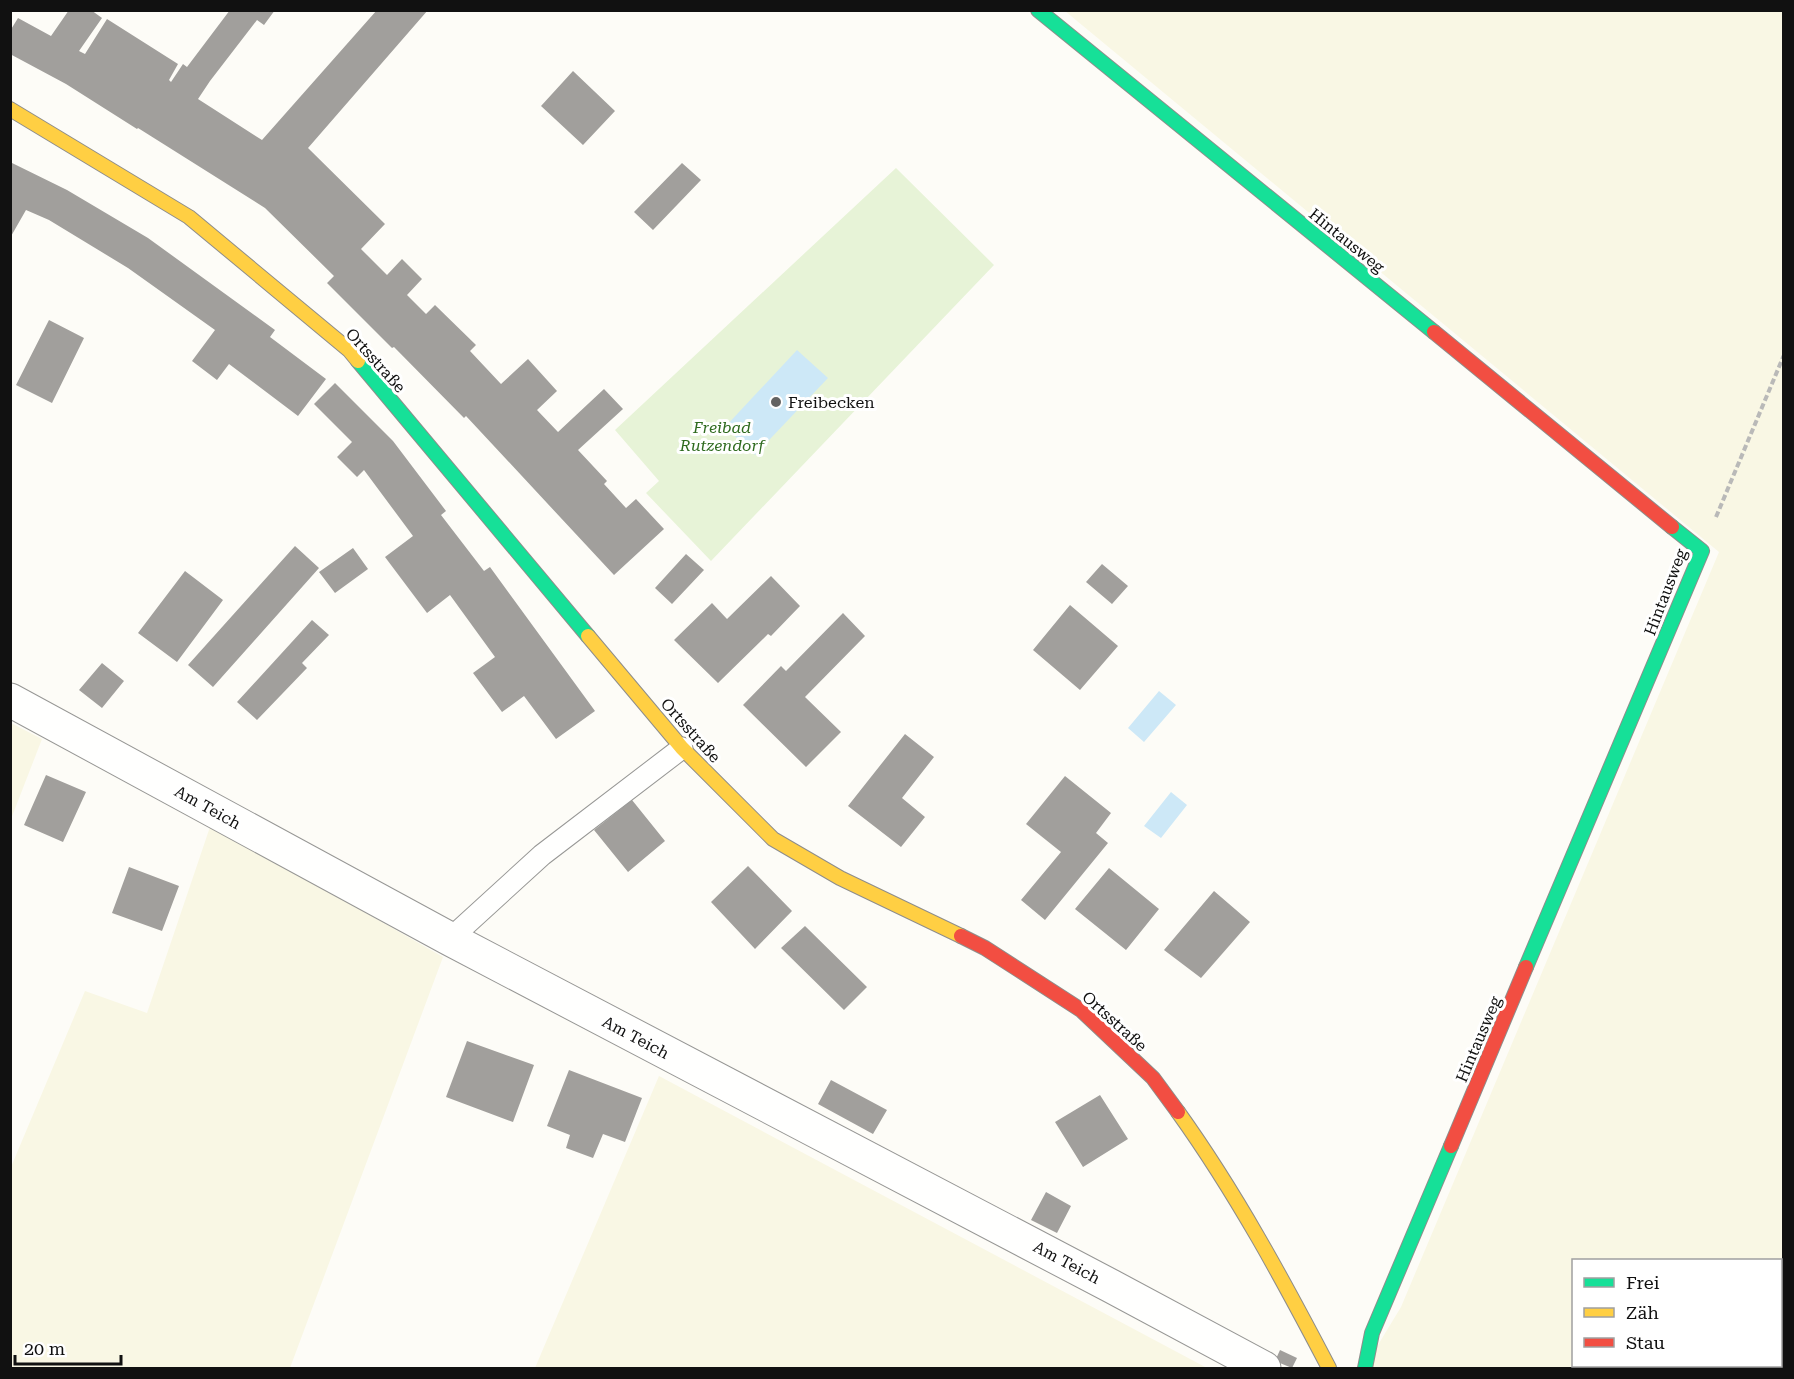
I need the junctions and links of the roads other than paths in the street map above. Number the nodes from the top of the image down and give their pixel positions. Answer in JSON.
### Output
{"nodes":[{"id":1,"x":1038,"y":10,"type":"edge"},
{"id":2,"x":10,"y":108,"type":"edge"},
{"id":3,"x":10,"y":700,"type":"edge"},
{"id":4,"x":682,"y":748,"type":"junction"},
{"id":5,"x":450,"y":939,"type":"junction"},
{"id":6,"x":1264,"y":1368,"type":"edge"},
{"id":7,"x":1329,"y":1368,"type":"edge"},
{"id":8,"x":1365,"y":1368,"type":"edge"}],
"edges":[{"from":1,"to":8,"type":"street","name":"Hintausweg"},
{"from":2,"to":4,"type":"street","name":"Ortsstraße"},
{"from":3,"to":5,"type":"street","name":"Am Teich"},
{"from":4,"to":5,"type":"lane"},
{"from":4,"to":7,"type":"street","name":"Ortsstraße"},
{"from":5,"to":6,"type":"street","name":"Am Teich"}]}
